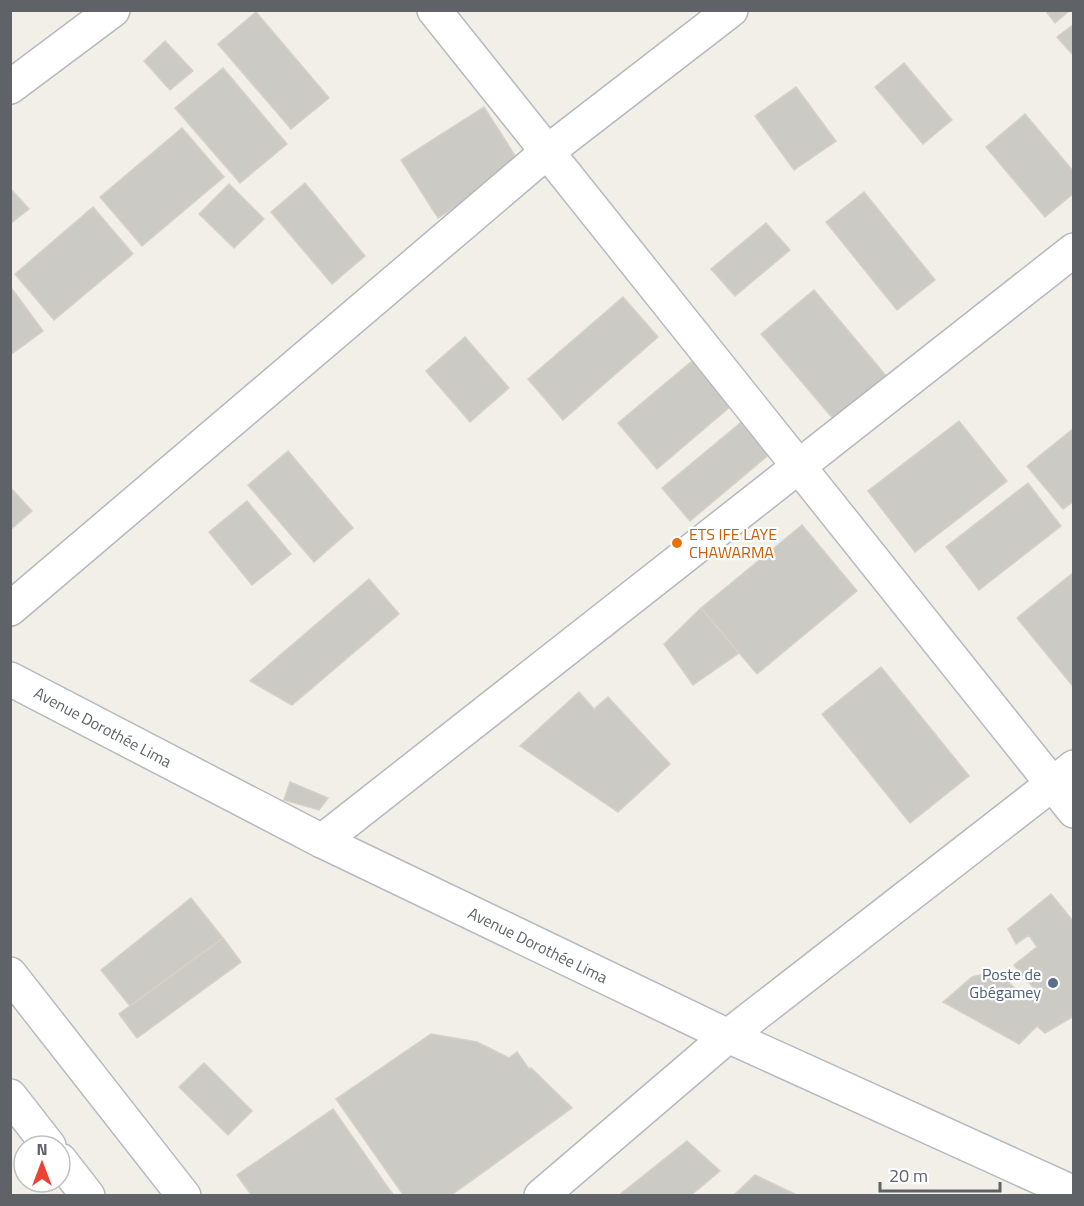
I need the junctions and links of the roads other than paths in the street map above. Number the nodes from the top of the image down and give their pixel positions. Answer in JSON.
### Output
{"nodes":[{"id":1,"x":113,"y":10,"type":"edge"},
{"id":2,"x":434,"y":10,"type":"edge"},
{"id":3,"x":731,"y":10,"type":"edge"},
{"id":4,"x":10,"y":87,"type":"edge"},
{"id":5,"x":547,"y":152,"type":"junction"},
{"id":6,"x":1074,"y":250,"type":"edge"},
{"id":7,"x":798,"y":466,"type":"junction"},
{"id":8,"x":10,"y":609,"type":"edge"},
{"id":9,"x":10,"y":679,"type":"edge"},
{"id":10,"x":1063,"y":775,"type":"edge"},
{"id":11,"x":1074,"y":811,"type":"edge"},
{"id":12,"x":322,"y":841,"type":"junction"},
{"id":13,"x":10,"y":974,"type":"edge"},
{"id":14,"x":728,"y":1036,"type":"junction"},
{"id":15,"x":10,"y":1096,"type":"edge"},
{"id":16,"x":40,"y":1134,"type":"edge"},
{"id":17,"x":72,"y":1175,"type":"edge"},
{"id":18,"x":1074,"y":1193,"type":"edge"},
{"id":19,"x":88,"y":1196,"type":"edge"},
{"id":20,"x":184,"y":1196,"type":"edge"},
{"id":21,"x":542,"y":1196,"type":"edge"}],
"edges":[{"from":1,"to":4,"type":"street"},
{"from":2,"to":5,"type":"street"},
{"from":3,"to":5,"type":"street"},
{"from":5,"to":7,"type":"street"},
{"from":5,"to":8,"type":"street"},
{"from":6,"to":7,"type":"street"},
{"from":7,"to":10,"type":"street"},
{"from":7,"to":12,"type":"street"},
{"from":9,"to":12,"type":"street","name":"Avenue Dorothée Lima"},
{"from":10,"to":11,"type":"street"},
{"from":10,"to":14,"type":"street"},
{"from":12,"to":14,"type":"street","name":"Avenue Dorothée Lima"},
{"from":13,"to":20,"type":"street"},
{"from":14,"to":18,"type":"street","name":"Avenue Dorothée Lima"},
{"from":14,"to":21,"type":"street"},
{"from":15,"to":16,"type":"street"},
{"from":17,"to":19,"type":"street"}]}
